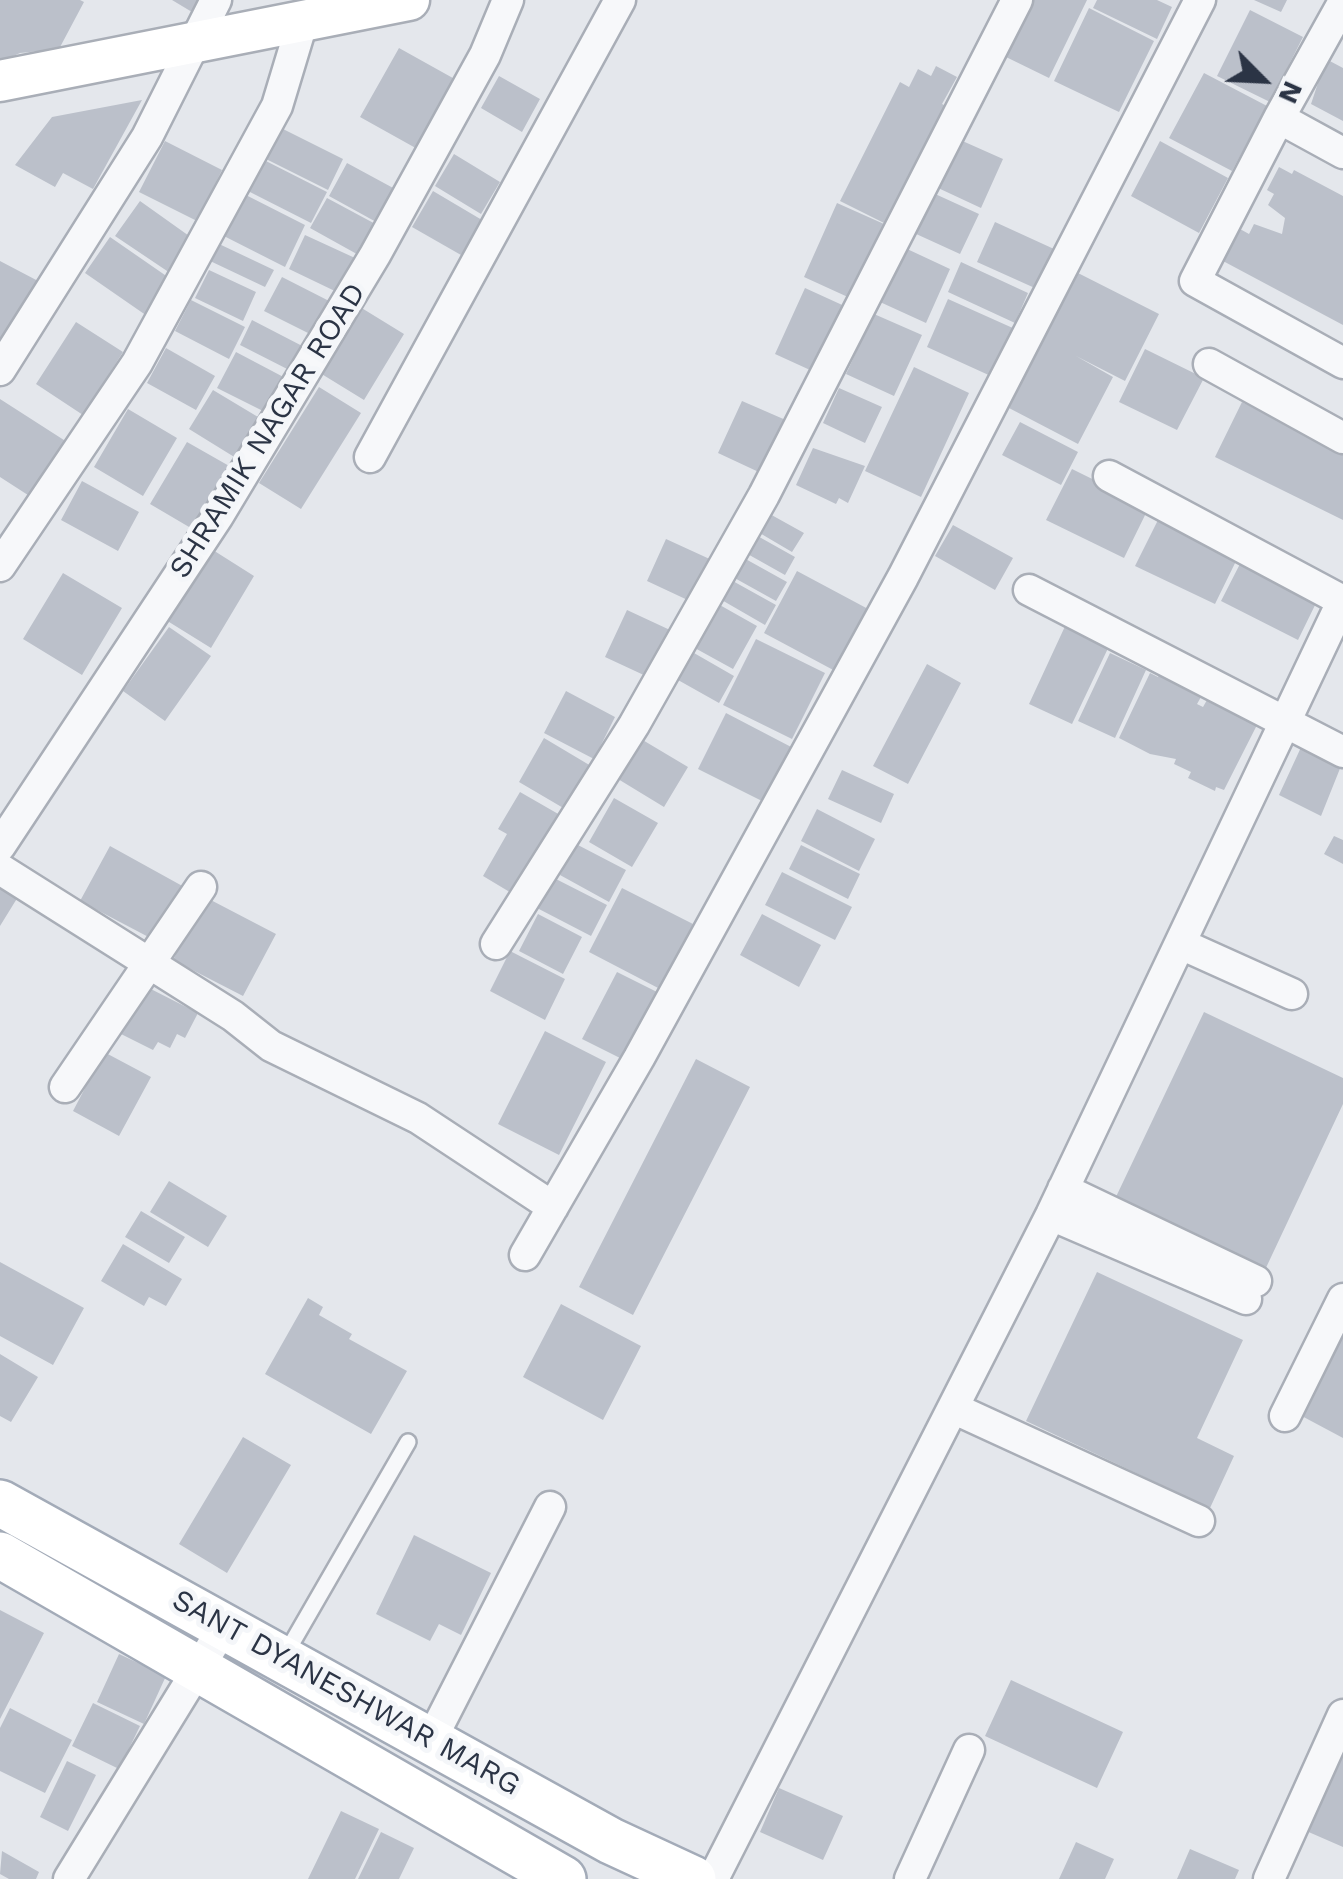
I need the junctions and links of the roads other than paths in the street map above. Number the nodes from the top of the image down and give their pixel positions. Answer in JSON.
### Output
{"nodes":[{"id":1,"x":216,"y":0,"type":"edge"},
{"id":2,"x":409,"y":0,"type":"edge"},
{"id":3,"x":508,"y":0,"type":"edge"},
{"id":4,"x":620,"y":0,"type":"edge"},
{"id":5,"x":1017,"y":0,"type":"edge"},
{"id":6,"x":1200,"y":0,"type":"edge"},
{"id":7,"x":1343,"y":3,"type":"edge"},
{"id":8,"x":303,"y":20,"type":"junction"},
{"id":9,"x":195,"y":40,"type":"junction"},
{"id":10,"x":0,"y":80,"type":"edge"},
{"id":11,"x":1279,"y":118,"type":"junction"},
{"id":12,"x":1343,"y":153,"type":"edge"},
{"id":13,"x":1343,"y":362,"type":"edge"},
{"id":14,"x":1209,"y":364,"type":"dead end"},
{"id":15,"x":0,"y":370,"type":"edge"},
{"id":16,"x":1343,"y":438,"type":"edge"},
{"id":17,"x":370,"y":457,"type":"dead end"},
{"id":18,"x":1109,"y":476,"type":"dead end"},
{"id":19,"x":0,"y":566,"type":"edge"},
{"id":20,"x":1029,"y":590,"type":"dead end"},
{"id":21,"x":1343,"y":601,"type":"edge"},
{"id":22,"x":1287,"y":720,"type":"junction"},
{"id":23,"x":1343,"y":752,"type":"edge"},
{"id":24,"x":0,"y":846,"type":"edge"},
{"id":25,"x":0,"y":869,"type":"edge"},
{"id":26,"x":201,"y":887,"type":"dead end"},
{"id":27,"x":496,"y":944,"type":"dead end"},
{"id":28,"x":1181,"y":944,"type":"junction"},
{"id":29,"x":151,"y":965,"type":"junction"},
{"id":30,"x":1292,"y":994,"type":"dead end"},
{"id":31,"x":65,"y":1088,"type":"dead end"},
{"id":32,"x":1057,"y":1202,"type":"junction"},
{"id":33,"x":552,"y":1207,"type":"junction"},
{"id":34,"x":524,"y":1255,"type":"dead end"},
{"id":35,"x":1251,"y":1290,"type":"dead end"},
{"id":36,"x":1343,"y":1299,"type":"edge"},
{"id":37,"x":953,"y":1408,"type":"junction"},
{"id":38,"x":1285,"y":1416,"type":"dead end"},
{"id":39,"x":408,"y":1442,"type":"dead end"},
{"id":40,"x":0,"y":1503,"type":"edge"},
{"id":41,"x":550,"y":1507,"type":"dead end"},
{"id":42,"x":1199,"y":1521,"type":"dead end"},
{"id":43,"x":0,"y":1555,"type":"edge"},
{"id":44,"x":225,"y":1625,"type":"junction"},
{"id":45,"x":283,"y":1658,"type":"junction"},
{"id":46,"x":198,"y":1669,"type":"junction"},
{"id":47,"x":1343,"y":1715,"type":"edge"},
{"id":48,"x":430,"y":1740,"type":"junction"},
{"id":49,"x":969,"y":1750,"type":"dead end"},
{"id":50,"x":580,"y":1824,"type":"junction"},
{"id":51,"x":553,"y":1876,"type":"edge"},
{"id":52,"x":69,"y":1879,"type":"edge"},
{"id":53,"x":693,"y":1879,"type":"edge"},
{"id":54,"x":713,"y":1879,"type":"edge"},
{"id":55,"x":910,"y":1879,"type":"edge"},
{"id":56,"x":1269,"y":1879,"type":"edge"}],
"edges":[{"from":1,"to":9,"type":"street"},
{"from":2,"to":8,"type":"street"},
{"from":3,"to":24,"type":"street","name":"SHRAMIK NAGAR ROAD"},
{"from":4,"to":17,"type":"street"},
{"from":5,"to":27,"type":"street"},
{"from":6,"to":33,"type":"street"},
{"from":7,"to":11,"type":"street"},
{"from":8,"to":9,"type":"street"},
{"from":8,"to":19,"type":"street"},
{"from":9,"to":10,"type":"street"},
{"from":9,"to":15,"type":"street"},
{"from":11,"to":12,"type":"street"},
{"from":11,"to":13,"type":"street"},
{"from":14,"to":16,"type":"street"},
{"from":18,"to":21,"type":"street"},
{"from":20,"to":22,"type":"street"},
{"from":21,"to":22,"type":"street"},
{"from":22,"to":23,"type":"street"},
{"from":22,"to":28,"type":"street"},
{"from":25,"to":29,"type":"street"},
{"from":26,"to":29,"type":"street"},
{"from":28,"to":30,"type":"street"},
{"from":28,"to":32,"type":"street"},
{"from":29,"to":31,"type":"street"},
{"from":29,"to":33,"type":"street"},
{"from":32,"to":35,"type":"street"},
{"from":32,"to":37,"type":"street"},
{"from":33,"to":34,"type":"street"},
{"from":36,"to":38,"type":"street"},
{"from":37,"to":42,"type":"street"},
{"from":37,"to":54,"type":"street"},
{"from":39,"to":45,"type":"lane"},
{"from":40,"to":44,"type":"main road","name":"SANT DYANESHWAR MARG"},
{"from":41,"to":48,"type":"street"},
{"from":43,"to":46,"type":"main road","name":"SANT DYANESHWAR MARG"},
{"from":44,"to":45,"type":"main road","name":"SANT DYANESHWAR MARG"},
{"from":44,"to":46,"type":"street"},
{"from":45,"to":48,"type":"main road","name":"SANT DYANESHWAR MARG"},
{"from":46,"to":51,"type":"main road","name":"SANT DYANESHWAR MARG"},
{"from":46,"to":52,"type":"street"},
{"from":47,"to":56,"type":"street"},
{"from":48,"to":50,"type":"main road","name":"SANT DYANESHWAR MARG"},
{"from":49,"to":55,"type":"street"},
{"from":50,"to":51,"type":"street"},
{"from":50,"to":53,"type":"main road","name":"SANT DYANESHWAR MARG"}]}
